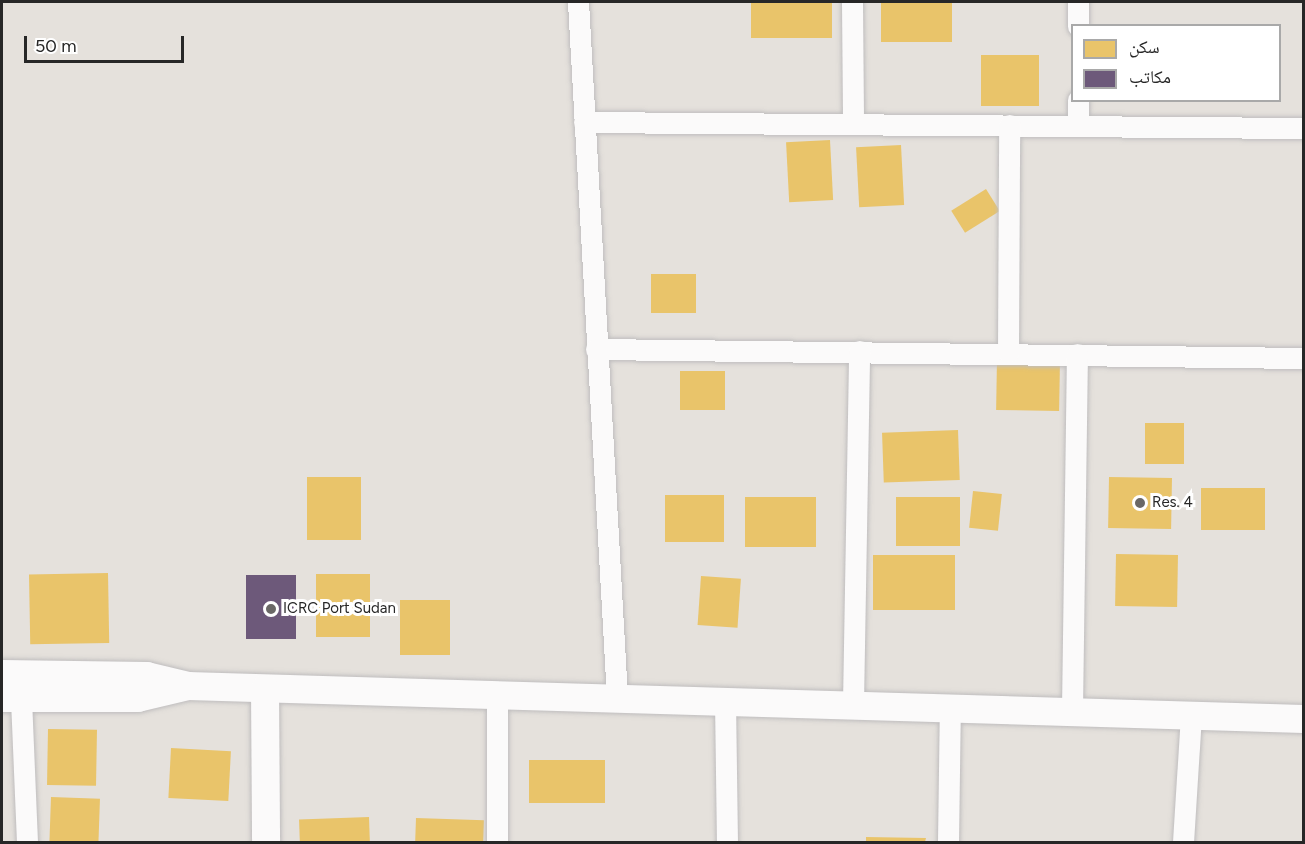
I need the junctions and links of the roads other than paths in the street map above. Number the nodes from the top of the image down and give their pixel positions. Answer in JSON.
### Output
{"nodes":[{"id":1,"x":578,"y":2,"type":"edge"},
{"id":2,"x":852,"y":2,"type":"edge"},
{"id":3,"x":1078,"y":2,"type":"edge"},
{"id":4,"x":1078,"y":24,"type":"edge"},
{"id":5,"x":1078,"y":102,"type":"edge"},
{"id":6,"x":584,"y":122,"type":"junction"},
{"id":7,"x":854,"y":124,"type":"junction"},
{"id":8,"x":1009,"y":125,"type":"junction"},
{"id":9,"x":1078,"y":126,"type":"junction"},
{"id":10,"x":1304,"y":128,"type":"edge"},
{"id":11,"x":596,"y":348,"type":"junction"},
{"id":12,"x":859,"y":351,"type":"junction"},
{"id":13,"x":1008,"y":352,"type":"junction"},
{"id":14,"x":1077,"y":354,"type":"junction"},
{"id":15,"x":1304,"y":358,"type":"edge"},
{"id":16,"x":2,"y":674,"type":"edge"},
{"id":17,"x":188,"y":686,"type":"junction"},
{"id":18,"x":265,"y":689,"type":"junction"},
{"id":19,"x":496,"y":693,"type":"junction"},
{"id":20,"x":617,"y":697,"type":"junction"},
{"id":21,"x":11,"y":698,"type":"edge"},
{"id":22,"x":725,"y":700,"type":"junction"},
{"id":23,"x":853,"y":703,"type":"junction"},
{"id":24,"x":950,"y":705,"type":"junction"},
{"id":25,"x":1072,"y":709,"type":"junction"},
{"id":26,"x":1191,"y":714,"type":"junction"},
{"id":27,"x":1304,"y":719,"type":"edge"},
{"id":28,"x":27,"y":843,"type":"edge"},
{"id":29,"x":266,"y":843,"type":"edge"},
{"id":30,"x":497,"y":843,"type":"edge"},
{"id":31,"x":727,"y":843,"type":"edge"},
{"id":32,"x":948,"y":843,"type":"edge"},
{"id":33,"x":1183,"y":843,"type":"edge"}],
"edges":[{"from":1,"to":6,"type":"street"},
{"from":2,"to":7,"type":"street"},
{"from":3,"to":4,"type":"street"},
{"from":5,"to":9,"type":"street"},
{"from":6,"to":7,"type":"street"},
{"from":6,"to":11,"type":"street"},
{"from":7,"to":8,"type":"street"},
{"from":8,"to":9,"type":"street"},
{"from":8,"to":13,"type":"street"},
{"from":9,"to":10,"type":"street"},
{"from":11,"to":12,"type":"street"},
{"from":11,"to":20,"type":"street"},
{"from":12,"to":13,"type":"street"},
{"from":12,"to":23,"type":"street"},
{"from":13,"to":14,"type":"street"},
{"from":14,"to":15,"type":"street"},
{"from":14,"to":25,"type":"street"},
{"from":16,"to":17,"type":"main road"},
{"from":17,"to":18,"type":"main road"},
{"from":17,"to":21,"type":"main road"},
{"from":18,"to":19,"type":"main road"},
{"from":18,"to":29,"type":"main road"},
{"from":19,"to":20,"type":"main road"},
{"from":19,"to":30,"type":"street"},
{"from":20,"to":22,"type":"main road"},
{"from":21,"to":28,"type":"street"},
{"from":22,"to":23,"type":"main road"},
{"from":22,"to":31,"type":"street"},
{"from":23,"to":24,"type":"main road"},
{"from":24,"to":25,"type":"main road"},
{"from":24,"to":32,"type":"street"},
{"from":25,"to":26,"type":"main road"},
{"from":26,"to":27,"type":"main road"},
{"from":26,"to":33,"type":"street"}]}
